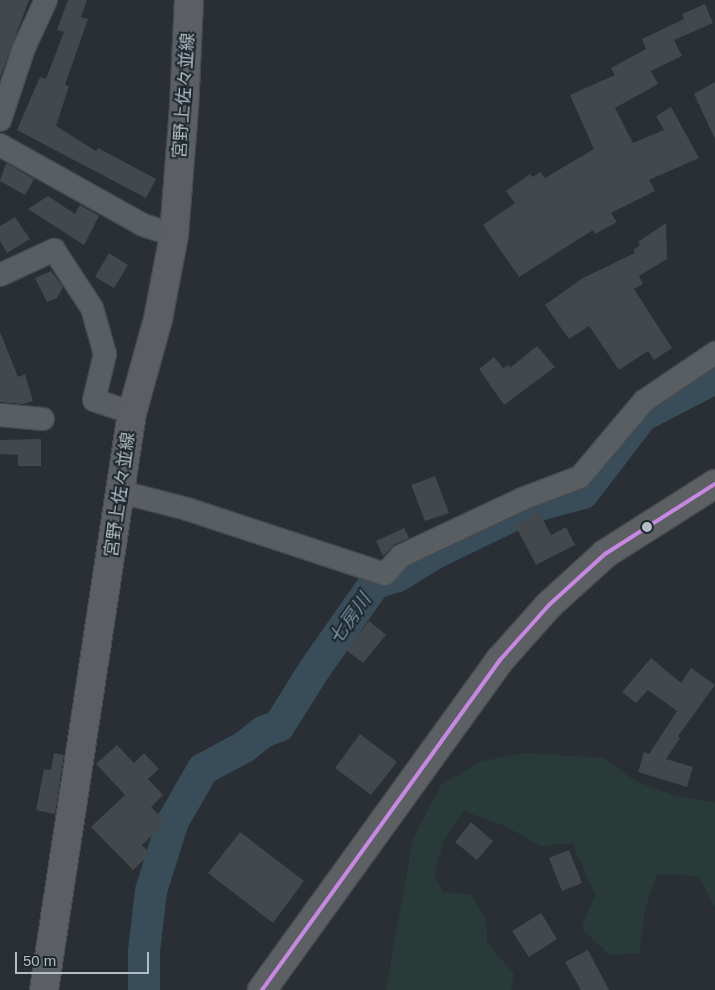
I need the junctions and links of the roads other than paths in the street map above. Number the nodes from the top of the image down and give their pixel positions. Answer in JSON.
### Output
{"nodes":[{"id":1,"x":46,"y":0,"type":"edge"},
{"id":2,"x":189,"y":0,"type":"edge"},
{"id":3,"x":0,"y":120,"type":"edge"},
{"id":4,"x":0,"y":145,"type":"edge"},
{"id":5,"x":174,"y":235,"type":"junction"},
{"id":6,"x":0,"y":274,"type":"edge"},
{"id":7,"x":715,"y":353,"type":"edge"},
{"id":8,"x":132,"y":413,"type":"junction"},
{"id":9,"x":0,"y":415,"type":"edge"},
{"id":10,"x":43,"y":419,"type":"dead end"},
{"id":11,"x":715,"y":484,"type":"edge"},
{"id":12,"x":121,"y":492,"type":"junction"},
{"id":13,"x":44,"y":990,"type":"edge"},
{"id":14,"x":262,"y":990,"type":"edge"}],
"edges":[{"from":1,"to":3,"type":"street"},
{"from":2,"to":5,"type":"main road","name":"宮野上佐々並線"},
{"from":4,"to":5,"type":"street"},
{"from":5,"to":8,"type":"main road","name":"宮野上佐々並線"},
{"from":6,"to":8,"type":"street"},
{"from":7,"to":12,"type":"street"},
{"from":8,"to":12,"type":"main road","name":"宮野上佐々並線"},
{"from":9,"to":10,"type":"street"},
{"from":11,"to":14,"type":"highway"},
{"from":12,"to":13,"type":"main road","name":"宮野上佐々並線"}]}
